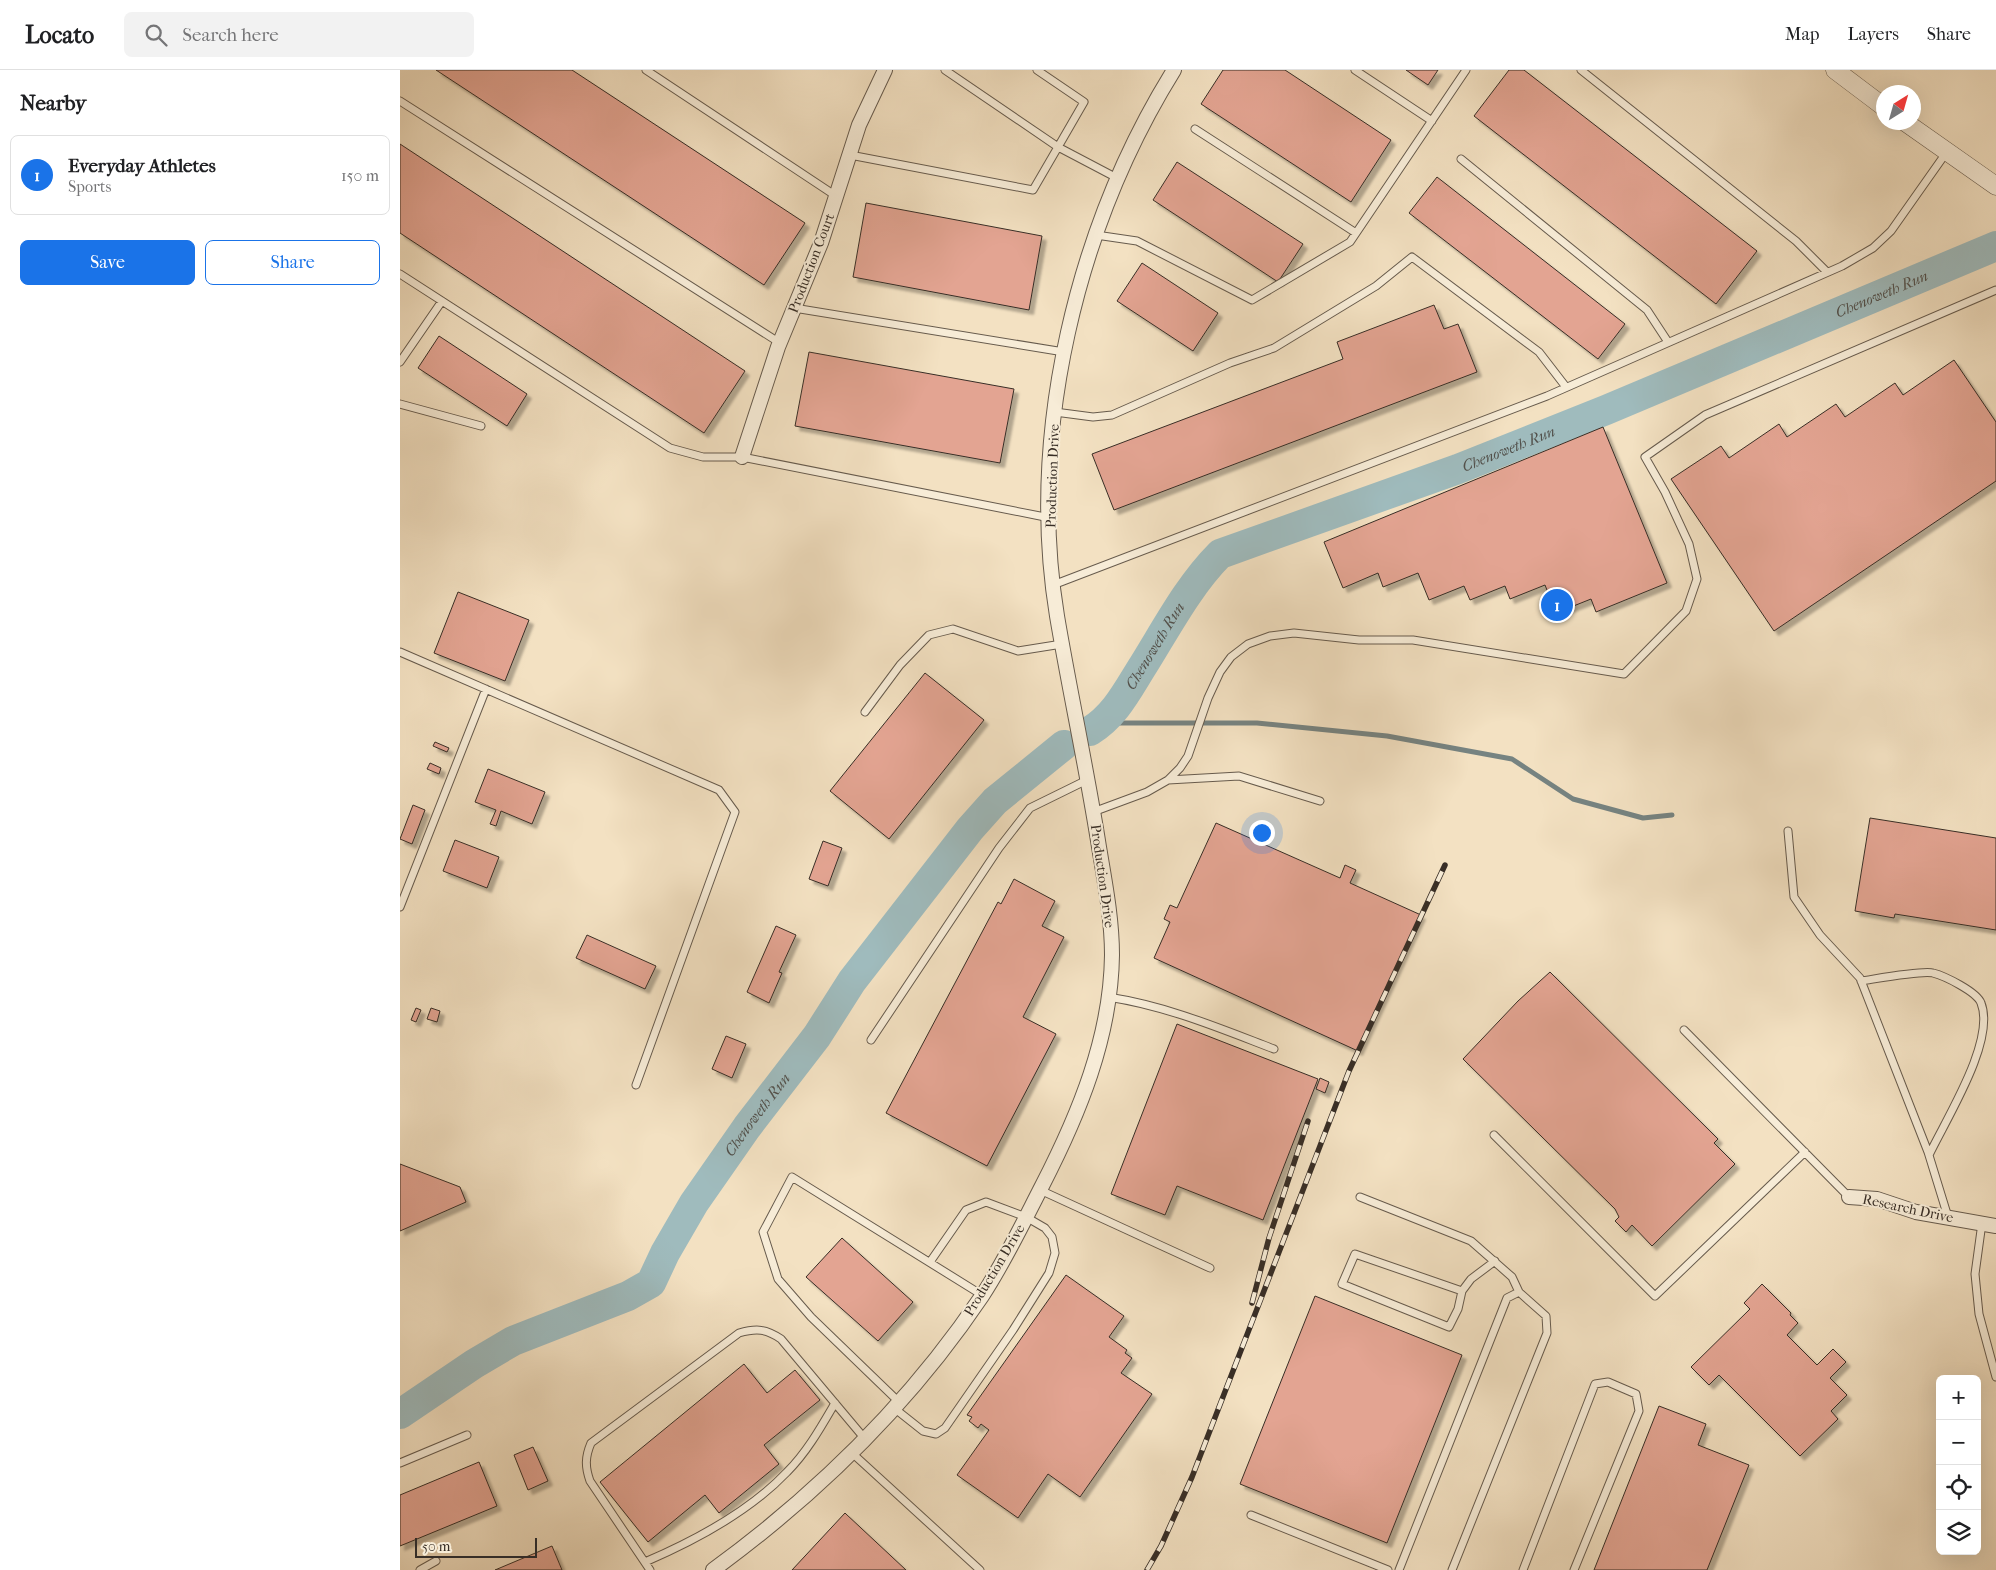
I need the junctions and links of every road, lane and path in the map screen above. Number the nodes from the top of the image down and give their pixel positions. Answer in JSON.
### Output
{"nodes":[{"id":1,"x":646,"y":70,"type":"edge"},
{"id":2,"x":885,"y":70,"type":"edge"},
{"id":3,"x":945,"y":70,"type":"edge"},
{"id":4,"x":1037,"y":70,"type":"edge"},
{"id":5,"x":1174,"y":70,"type":"edge"},
{"id":6,"x":1355,"y":70,"type":"edge"},
{"id":7,"x":1466,"y":70,"type":"edge"},
{"id":8,"x":1581,"y":70,"type":"edge"},
{"id":9,"x":1835,"y":70,"type":"edge"},
{"id":10,"x":400,"y":101,"type":"edge"},
{"id":11,"x":1876,"y":101,"type":"edge"},
{"id":12,"x":1432,"y":121,"type":"junction"},
{"id":13,"x":1195,"y":130,"type":"dead end"},
{"id":14,"x":1916,"y":130,"type":"edge"},
{"id":15,"x":1058,"y":147,"type":"junction"},
{"id":16,"x":1947,"y":153,"type":"junction"},
{"id":17,"x":850,"y":155,"type":"junction"},
{"id":18,"x":1461,"y":160,"type":"dead end"},
{"id":19,"x":1117,"y":178,"type":"junction"},
{"id":20,"x":1996,"y":186,"type":"edge"},
{"id":21,"x":836,"y":196,"type":"junction"},
{"id":22,"x":1356,"y":233,"type":"junction"},
{"id":23,"x":1096,"y":234,"type":"junction"},
{"id":24,"x":1827,"y":272,"type":"junction"},
{"id":25,"x":400,"y":274,"type":"edge"},
{"id":26,"x":1996,"y":290,"type":"edge"},
{"id":27,"x":442,"y":301,"type":"junction"},
{"id":28,"x":794,"y":308,"type":"junction"},
{"id":29,"x":1668,"y":342,"type":"junction"},
{"id":30,"x":780,"y":343,"type":"junction"},
{"id":31,"x":1064,"y":352,"type":"junction"},
{"id":32,"x":400,"y":362,"type":"edge"},
{"id":33,"x":1566,"y":387,"type":"junction"},
{"id":34,"x":400,"y":404,"type":"edge"},
{"id":35,"x":1055,"y":412,"type":"junction"},
{"id":36,"x":481,"y":426,"type":"dead end"},
{"id":37,"x":742,"y":457,"type":"junction"},
{"id":38,"x":1050,"y":518,"type":"junction"},
{"id":39,"x":1053,"y":584,"type":"junction"},
{"id":40,"x":1062,"y":644,"type":"junction"},
{"id":41,"x":400,"y":652,"type":"edge"},
{"id":42,"x":486,"y":689,"type":"junction"},
{"id":43,"x":865,"y":712,"type":"dead end"},
{"id":44,"x":1087,"y":780,"type":"junction"},
{"id":45,"x":1168,"y":780,"type":"junction"},
{"id":46,"x":1320,"y":801,"type":"dead end"},
{"id":47,"x":1093,"y":812,"type":"junction"},
{"id":48,"x":1788,"y":831,"type":"dead end"},
{"id":49,"x":400,"y":907,"type":"edge"},
{"id":50,"x":1861,"y":981,"type":"junction"},
{"id":51,"x":1108,"y":997,"type":"junction"},
{"id":52,"x":1684,"y":1030,"type":"dead end"},
{"id":53,"x":871,"y":1040,"type":"dead end"},
{"id":54,"x":1274,"y":1049,"type":"dead end"},
{"id":55,"x":636,"y":1086,"type":"dead end"},
{"id":56,"x":1494,"y":1135,"type":"dead end"},
{"id":57,"x":1804,"y":1152,"type":"junction"},
{"id":58,"x":1929,"y":1155,"type":"junction"},
{"id":59,"x":1040,"y":1190,"type":"junction"},
{"id":60,"x":1360,"y":1196,"type":"dead end"},
{"id":61,"x":1849,"y":1197,"type":"joint"},
{"id":62,"x":1026,"y":1217,"type":"junction"},
{"id":63,"x":1948,"y":1217,"type":"junction"},
{"id":64,"x":1989,"y":1224,"type":"edge"},
{"id":65,"x":1495,"y":1261,"type":"junction"},
{"id":66,"x":930,"y":1262,"type":"junction"},
{"id":67,"x":1210,"y":1268,"type":"dead end"},
{"id":68,"x":1462,"y":1291,"type":"junction"},
{"id":69,"x":1519,"y":1292,"type":"junction"},
{"id":70,"x":982,"y":1295,"type":"junction"},
{"id":71,"x":1996,"y":1377,"type":"edge"},
{"id":72,"x":835,"y":1402,"type":"junction"},
{"id":73,"x":897,"y":1405,"type":"junction"},
{"id":74,"x":467,"y":1434,"type":"dead end"},
{"id":75,"x":865,"y":1439,"type":"junction"},
{"id":76,"x":852,"y":1453,"type":"junction"},
{"id":77,"x":400,"y":1463,"type":"edge"},
{"id":78,"x":1251,"y":1515,"type":"dead end"},
{"id":79,"x":436,"y":1561,"type":"dead end"},
{"id":80,"x":645,"y":1562,"type":"junction"},
{"id":81,"x":420,"y":1570,"type":"edge"},
{"id":82,"x":650,"y":1570,"type":"edge"},
{"id":83,"x":713,"y":1570,"type":"edge"},
{"id":84,"x":980,"y":1570,"type":"edge"},
{"id":85,"x":1388,"y":1570,"type":"edge"},
{"id":86,"x":1399,"y":1570,"type":"edge"},
{"id":87,"x":1452,"y":1570,"type":"edge"},
{"id":88,"x":1523,"y":1570,"type":"edge"},
{"id":89,"x":1574,"y":1570,"type":"edge"}],
"edges":[{"from":1,"to":21,"type":"lane"},
{"from":2,"to":17,"type":"street","name":"Production Court"},
{"from":3,"to":15,"type":"lane"},
{"from":4,"to":15,"type":"lane"},
{"from":5,"to":19,"type":"street","name":"Production Drive"},
{"from":6,"to":12,"type":"lane"},
{"from":7,"to":12,"type":"lane"},
{"from":8,"to":24,"type":"lane"},
{"from":9,"to":11,"type":"street"},
{"from":10,"to":30,"type":"lane"},
{"from":12,"to":22,"type":"lane"},
{"from":13,"to":22,"type":"lane"},
{"from":14,"to":16,"type":"street"},
{"from":15,"to":17,"type":"lane"},
{"from":15,"to":19,"type":"lane"},
{"from":16,"to":20,"type":"street"},
{"from":16,"to":24,"type":"lane"},
{"from":17,"to":21,"type":"street","name":"Production Court"},
{"from":18,"to":29,"type":"lane"},
{"from":19,"to":23,"type":"street","name":"Production Drive"},
{"from":21,"to":28,"type":"street","name":"Production Court"},
{"from":22,"to":23,"type":"lane"},
{"from":23,"to":31,"type":"street","name":"Production Drive"},
{"from":24,"to":29,"type":"lane"},
{"from":25,"to":27,"type":"lane"},
{"from":26,"to":45,"type":"lane"},
{"from":27,"to":32,"type":"lane"},
{"from":27,"to":37,"type":"lane"},
{"from":28,"to":30,"type":"street","name":"Production Court"},
{"from":28,"to":31,"type":"lane"},
{"from":29,"to":33,"type":"lane"},
{"from":30,"to":37,"type":"street","name":"Production Court"},
{"from":31,"to":35,"type":"street","name":"Production Drive"},
{"from":33,"to":35,"type":"lane"},
{"from":33,"to":39,"type":"lane"},
{"from":34,"to":36,"type":"lane"},
{"from":35,"to":38,"type":"street","name":"Production Drive"},
{"from":37,"to":38,"type":"lane"},
{"from":38,"to":39,"type":"street","name":"Production Drive"},
{"from":39,"to":40,"type":"street","name":"Production Drive"},
{"from":40,"to":43,"type":"lane"},
{"from":40,"to":44,"type":"street","name":"Production Drive"},
{"from":41,"to":42,"type":"lane"},
{"from":42,"to":49,"type":"lane"},
{"from":42,"to":55,"type":"lane"},
{"from":44,"to":47,"type":"street","name":"Production Drive"},
{"from":44,"to":53,"type":"lane"},
{"from":45,"to":46,"type":"lane"},
{"from":45,"to":47,"type":"lane"},
{"from":47,"to":51,"type":"street","name":"Production Drive"},
{"from":48,"to":50,"type":"lane"},
{"from":50,"to":58,"type":"lane"},
{"from":50,"to":58,"type":"lane"},
{"from":51,"to":54,"type":"lane"},
{"from":51,"to":59,"type":"street","name":"Production Drive"},
{"from":52,"to":57,"type":"lane"},
{"from":56,"to":57,"type":"lane"},
{"from":57,"to":61,"type":"lane"},
{"from":58,"to":63,"type":"lane"},
{"from":59,"to":62,"type":"street","name":"Production Drive"},
{"from":59,"to":67,"type":"lane"},
{"from":60,"to":65,"type":"lane"},
{"from":61,"to":63,"type":"street","name":"Research Drive"},
{"from":62,"to":66,"type":"lane"},
{"from":62,"to":70,"type":"street","name":"Production Drive"},
{"from":62,"to":73,"type":"lane"},
{"from":63,"to":64,"type":"street","name":"Research Drive"},
{"from":64,"to":71,"type":"lane"},
{"from":65,"to":68,"type":"lane"},
{"from":65,"to":69,"type":"lane"},
{"from":66,"to":70,"type":"lane"},
{"from":66,"to":73,"type":"lane"},
{"from":68,"to":68,"type":"lane"},
{"from":69,"to":86,"type":"lane"},
{"from":69,"to":87,"type":"lane"},
{"from":70,"to":73,"type":"street","name":"Production Drive"},
{"from":72,"to":75,"type":"lane"},
{"from":72,"to":80,"type":"lane"},
{"from":72,"to":80,"type":"lane"},
{"from":73,"to":75,"type":"street","name":"Production Drive"},
{"from":74,"to":77,"type":"lane"},
{"from":75,"to":76,"type":"street","name":"Production Drive"},
{"from":76,"to":83,"type":"street","name":"Production Drive"},
{"from":76,"to":84,"type":"lane"},
{"from":78,"to":85,"type":"lane"},
{"from":79,"to":81,"type":"lane"},
{"from":80,"to":82,"type":"lane"},
{"from":88,"to":89,"type":"lane"}]}
